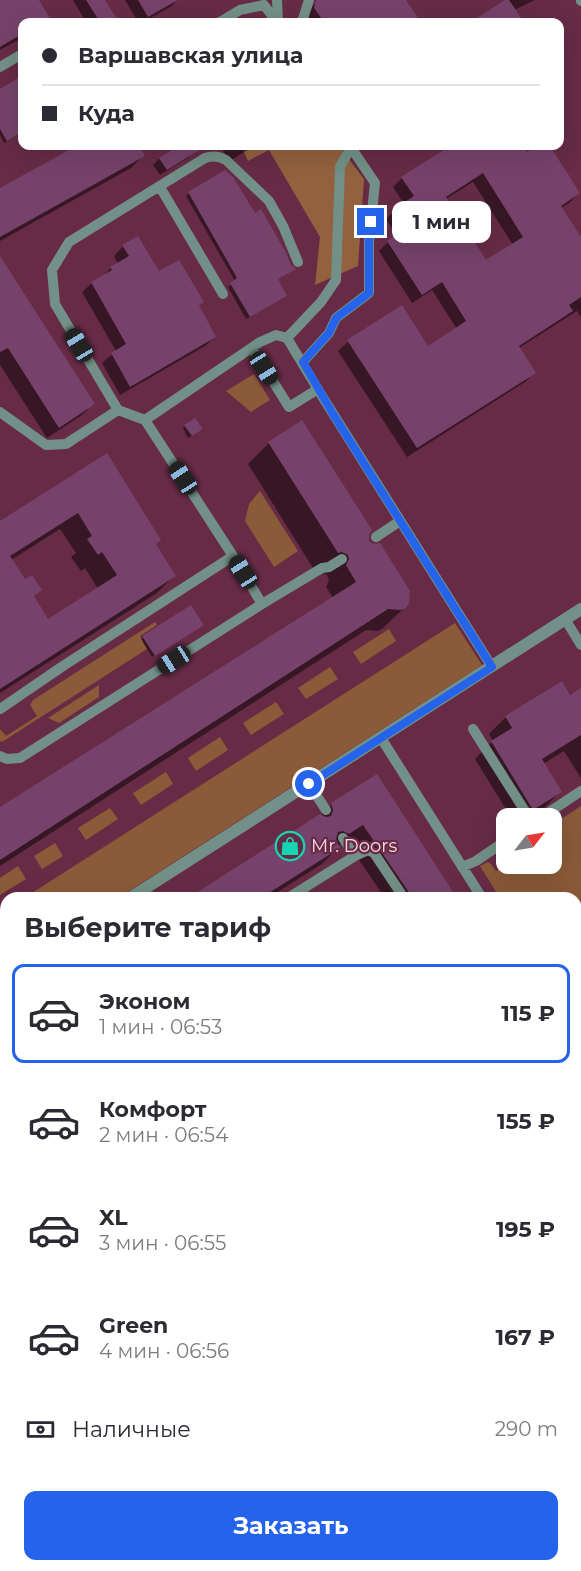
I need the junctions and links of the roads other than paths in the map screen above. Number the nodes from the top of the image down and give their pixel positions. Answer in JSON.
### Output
{"nodes":[{"id":1,"x":277,"y":0,"type":"edge"},
{"id":2,"x":309,"y":0,"type":"edge"},
{"id":3,"x":227,"y":18,"type":"edge"},
{"id":4,"x":275,"y":18,"type":"edge"},
{"id":5,"x":278,"y":18,"type":"edge"},
{"id":6,"x":303,"y":18,"type":"edge"},
{"id":7,"x":18,"y":56,"type":"edge"},
{"id":8,"x":0,"y":67,"type":"edge"},
{"id":9,"x":349,"y":150,"type":"edge"},
{"id":10,"x":354,"y":150,"type":"edge"},
{"id":11,"x":160,"y":187,"type":"junction"},
{"id":12,"x":298,"y":262,"type":"dead end"},
{"id":13,"x":223,"y":294,"type":"dead end"},
{"id":14,"x":287,"y":338,"type":"junction"},
{"id":15,"x":252,"y":348,"type":"junction"},
{"id":16,"x":303,"y":362,"type":"junction"},
{"id":17,"x":318,"y":389,"type":"junction"},
{"id":18,"x":118,"y":410,"type":"junction"},
{"id":19,"x":0,"y":412,"type":"edge"},
{"id":20,"x":145,"y":420,"type":"junction"},
{"id":21,"x":400,"y":521,"type":"junction"},
{"id":22,"x":376,"y":537,"type":"dead end"},
{"id":23,"x":233,"y":556,"type":"junction"},
{"id":24,"x":342,"y":559,"type":"dead end"},
{"id":25,"x":262,"y":604,"type":"junction"},
{"id":26,"x":581,"y":609,"type":"edge"},
{"id":27,"x":565,"y":619,"type":"junction"},
{"id":28,"x":581,"y":645,"type":"edge"},
{"id":29,"x":492,"y":667,"type":"junction"},
{"id":30,"x":0,"y":709,"type":"edge"},
{"id":31,"x":473,"y":729,"type":"dead end"},
{"id":32,"x":381,"y":738,"type":"junction"},
{"id":33,"x":0,"y":756,"type":"edge"},
{"id":34,"x":309,"y":784,"type":"junction"},
{"id":35,"x":581,"y":791,"type":"edge"},
{"id":36,"x":523,"y":808,"type":"edge"},
{"id":37,"x":556,"y":808,"type":"edge"},
{"id":38,"x":326,"y":810,"type":"dead end"},
{"id":39,"x":343,"y":838,"type":"dead end"},
{"id":40,"x":496,"y":847,"type":"edge"},
{"id":41,"x":355,"y":856,"type":"junction"},
{"id":42,"x":462,"y":867,"type":"junction"},
{"id":43,"x":139,"y":892,"type":"edge"},
{"id":44,"x":298,"y":892,"type":"edge"},
{"id":45,"x":400,"y":892,"type":"edge"},
{"id":46,"x":478,"y":892,"type":"edge"}],
"edges":[{"from":1,"to":5,"type":"lane"},
{"from":2,"to":6,"type":"lane"},
{"from":3,"to":4,"type":"lane"},
{"from":7,"to":8,"type":"lane"},
{"from":9,"to":14,"type":"lane"},
{"from":10,"to":16,"type":"lane"},
{"from":11,"to":12,"type":"lane"},
{"from":11,"to":13,"type":"lane"},
{"from":11,"to":18,"type":"lane"},
{"from":14,"to":15,"type":"lane"},
{"from":14,"to":16,"type":"lane"},
{"from":15,"to":17,"type":"lane"},
{"from":15,"to":20,"type":"lane"},
{"from":16,"to":17,"type":"lane"},
{"from":17,"to":21,"type":"lane"},
{"from":18,"to":19,"type":"lane"},
{"from":18,"to":20,"type":"lane"},
{"from":20,"to":23,"type":"lane"},
{"from":21,"to":22,"type":"lane"},
{"from":21,"to":29,"type":"lane"},
{"from":23,"to":25,"type":"lane"},
{"from":23,"to":30,"type":"lane"},
{"from":24,"to":25,"type":"lane"},
{"from":25,"to":33,"type":"lane"},
{"from":26,"to":27,"type":"street"},
{"from":27,"to":28,"type":"lane"},
{"from":27,"to":29,"type":"street"},
{"from":29,"to":32,"type":"street"},
{"from":31,"to":36,"type":"lane"},
{"from":32,"to":34,"type":"street"},
{"from":32,"to":42,"type":"lane"},
{"from":34,"to":38,"type":"lane"},
{"from":34,"to":43,"type":"street"},
{"from":35,"to":37,"type":"lane"},
{"from":39,"to":41,"type":"lane"},
{"from":40,"to":42,"type":"lane"},
{"from":41,"to":44,"type":"lane"},
{"from":41,"to":45,"type":"lane"},
{"from":42,"to":46,"type":"lane"}]}
